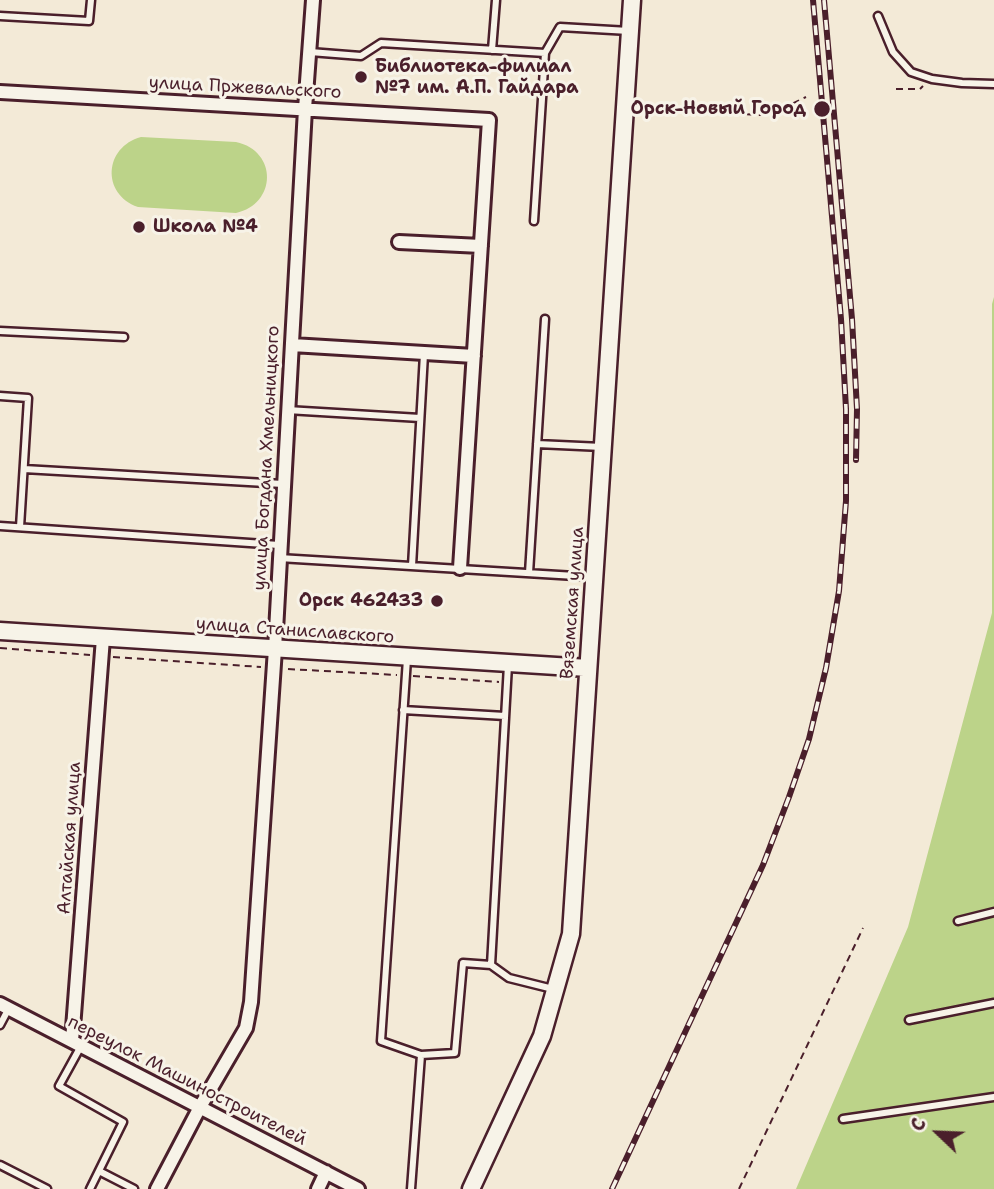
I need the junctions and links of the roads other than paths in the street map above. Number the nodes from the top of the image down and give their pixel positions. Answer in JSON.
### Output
{"nodes":[{"id":1,"x":91,"y":0,"type":"edge"},
{"id":2,"x":313,"y":0,"type":"edge"},
{"id":3,"x":496,"y":0,"type":"edge"},
{"id":4,"x":632,"y":0,"type":"edge"},
{"id":5,"x":0,"y":16,"type":"edge"},
{"id":6,"x":878,"y":16,"type":"dead end"},
{"id":7,"x":630,"y":31,"type":"junction"},
{"id":8,"x":492,"y":50,"type":"junction"},
{"id":9,"x":309,"y":52,"type":"junction"},
{"id":10,"x":545,"y":53,"type":"junction"},
{"id":11,"x":994,"y":84,"type":"edge"},
{"id":12,"x":0,"y":92,"type":"edge"},
{"id":13,"x":305,"y":109,"type":"junction"},
{"id":14,"x":534,"y":221,"type":"dead end"},
{"id":15,"x":399,"y":242,"type":"dead end"},
{"id":16,"x":481,"y":246,"type":"junction"},
{"id":17,"x":545,"y":319,"type":"dead end"},
{"id":18,"x":0,"y":331,"type":"edge"},
{"id":19,"x":124,"y":337,"type":"dead end"},
{"id":20,"x":292,"y":345,"type":"junction"},
{"id":21,"x":424,"y":354,"type":"junction"},
{"id":22,"x":474,"y":356,"type":"junction"},
{"id":23,"x":0,"y":396,"type":"edge"},
{"id":24,"x":287,"y":410,"type":"junction"},
{"id":25,"x":420,"y":418,"type":"junction"},
{"id":26,"x":537,"y":444,"type":"junction"},
{"id":27,"x":603,"y":447,"type":"junction"},
{"id":28,"x":24,"y":470,"type":"junction"},
{"id":29,"x":283,"y":484,"type":"junction"},
{"id":30,"x":0,"y":526,"type":"edge"},
{"id":31,"x":20,"y":527,"type":"junction"},
{"id":32,"x":279,"y":551,"type":"junction"},
{"id":33,"x":412,"y":566,"type":"junction"},
{"id":34,"x":460,"y":568,"type":"junction"},
{"id":35,"x":529,"y":573,"type":"junction"},
{"id":36,"x":594,"y":578,"type":"junction"},
{"id":37,"x":0,"y":631,"type":"edge"},
{"id":38,"x":103,"y":638,"type":"junction"},
{"id":39,"x":275,"y":649,"type":"junction"},
{"id":40,"x":407,"y":657,"type":"junction"},
{"id":41,"x":508,"y":663,"type":"junction"},
{"id":42,"x":588,"y":668,"type":"junction"},
{"id":43,"x":403,"y":710,"type":"junction"},
{"id":44,"x":505,"y":716,"type":"junction"},
{"id":45,"x":994,"y":912,"type":"edge"},
{"id":46,"x":958,"y":921,"type":"dead end"},
{"id":47,"x":491,"y":965,"type":"junction"},
{"id":48,"x":555,"y":990,"type":"junction"},
{"id":49,"x":994,"y":1003,"type":"edge"},
{"id":50,"x":4,"y":1006,"type":"edge"},
{"id":51,"x":909,"y":1020,"type":"dead end"},
{"id":52,"x":0,"y":1025,"type":"edge"},
{"id":53,"x":77,"y":1043,"type":"junction"},
{"id":54,"x":421,"y":1055,"type":"junction"},
{"id":55,"x":994,"y":1097,"type":"edge"},
{"id":56,"x":200,"y":1107,"type":"junction"},
{"id":57,"x":843,"y":1119,"type":"dead end"},
{"id":58,"x":0,"y":1165,"type":"edge"},
{"id":59,"x":99,"y":1171,"type":"junction"},
{"id":60,"x":326,"y":1172,"type":"junction"},
{"id":61,"x":47,"y":1189,"type":"edge"},
{"id":62,"x":90,"y":1189,"type":"edge"},
{"id":63,"x":134,"y":1189,"type":"edge"},
{"id":64,"x":157,"y":1189,"type":"edge"},
{"id":65,"x":318,"y":1189,"type":"edge"},
{"id":66,"x":358,"y":1189,"type":"edge"},
{"id":67,"x":411,"y":1189,"type":"edge"},
{"id":68,"x":471,"y":1189,"type":"edge"}],
"edges":[{"from":1,"to":5,"type":"lane"},
{"from":2,"to":9,"type":"street","name":"улица Богдана Хмельницкого"},
{"from":3,"to":8,"type":"lane"},
{"from":4,"to":7,"type":"main road","name":"Вяземская улица"},
{"from":6,"to":11,"type":"lane"},
{"from":7,"to":10,"type":"lane"},
{"from":7,"to":27,"type":"main road","name":"Вяземская улица"},
{"from":8,"to":9,"type":"lane"},
{"from":8,"to":10,"type":"lane"},
{"from":9,"to":13,"type":"street","name":"улица Богдана Хмельницкого"},
{"from":10,"to":14,"type":"lane"},
{"from":12,"to":13,"type":"street","name":"улица Пржевальского"},
{"from":13,"to":16,"type":"street","name":"улица Пржевальского"},
{"from":13,"to":20,"type":"street","name":"улица Богдана Хмельницкого"},
{"from":15,"to":16,"type":"street"},
{"from":16,"to":22,"type":"street"},
{"from":17,"to":26,"type":"lane"},
{"from":18,"to":19,"type":"lane"},
{"from":20,"to":21,"type":"street"},
{"from":20,"to":24,"type":"street","name":"улица Богдана Хмельницкого"},
{"from":21,"to":22,"type":"street"},
{"from":21,"to":25,"type":"lane"},
{"from":22,"to":34,"type":"street"},
{"from":23,"to":28,"type":"lane"},
{"from":24,"to":25,"type":"lane"},
{"from":24,"to":29,"type":"street","name":"улица Богдана Хмельницкого"},
{"from":25,"to":33,"type":"lane"},
{"from":26,"to":27,"type":"lane"},
{"from":26,"to":35,"type":"lane"},
{"from":27,"to":36,"type":"main road","name":"Вяземская улица"},
{"from":28,"to":29,"type":"lane"},
{"from":28,"to":31,"type":"lane"},
{"from":29,"to":32,"type":"street","name":"улица Богдана Хмельницкого"},
{"from":30,"to":31,"type":"lane"},
{"from":31,"to":32,"type":"lane"},
{"from":32,"to":33,"type":"lane"},
{"from":32,"to":39,"type":"street","name":"улица Богдана Хмельницкого"},
{"from":33,"to":34,"type":"lane"},
{"from":34,"to":35,"type":"lane"},
{"from":35,"to":36,"type":"lane"},
{"from":36,"to":42,"type":"main road","name":"Вяземская улица"},
{"from":37,"to":38,"type":"main road","name":"улица Станиславского"},
{"from":38,"to":39,"type":"main road","name":"улица Станиславского"},
{"from":38,"to":53,"type":"street","name":"Алтайская улица"},
{"from":39,"to":40,"type":"main road","name":"улица Станиславского"},
{"from":39,"to":56,"type":"street","name":"улица Богдана Хмельницкого"},
{"from":40,"to":41,"type":"main road","name":"улица Станиславского"},
{"from":40,"to":43,"type":"lane"},
{"from":41,"to":42,"type":"main road","name":"улица Станиславского"},
{"from":41,"to":44,"type":"lane"},
{"from":42,"to":48,"type":"main road","name":"Вяземская улица"},
{"from":43,"to":44,"type":"lane"},
{"from":43,"to":54,"type":"lane"},
{"from":44,"to":47,"type":"lane"},
{"from":45,"to":46,"type":"lane"},
{"from":47,"to":48,"type":"lane"},
{"from":47,"to":54,"type":"lane"},
{"from":48,"to":68,"type":"main road","name":"Вяземская улица"},
{"from":49,"to":51,"type":"lane"},
{"from":50,"to":52,"type":"lane"},
{"from":50,"to":53,"type":"street","name":"переулок Машиностроителей"},
{"from":53,"to":56,"type":"street","name":"переулок Машиностроителей"},
{"from":53,"to":59,"type":"lane"},
{"from":54,"to":67,"type":"lane"},
{"from":55,"to":57,"type":"lane"},
{"from":56,"to":60,"type":"street","name":"переулок Машиностроителей"},
{"from":56,"to":64,"type":"street","name":"улица Богдана Хмельницкого"},
{"from":58,"to":61,"type":"lane"},
{"from":59,"to":62,"type":"lane"},
{"from":59,"to":63,"type":"lane"},
{"from":60,"to":65,"type":"street"},
{"from":60,"to":66,"type":"street","name":"переулок Машиностроителей"}]}
